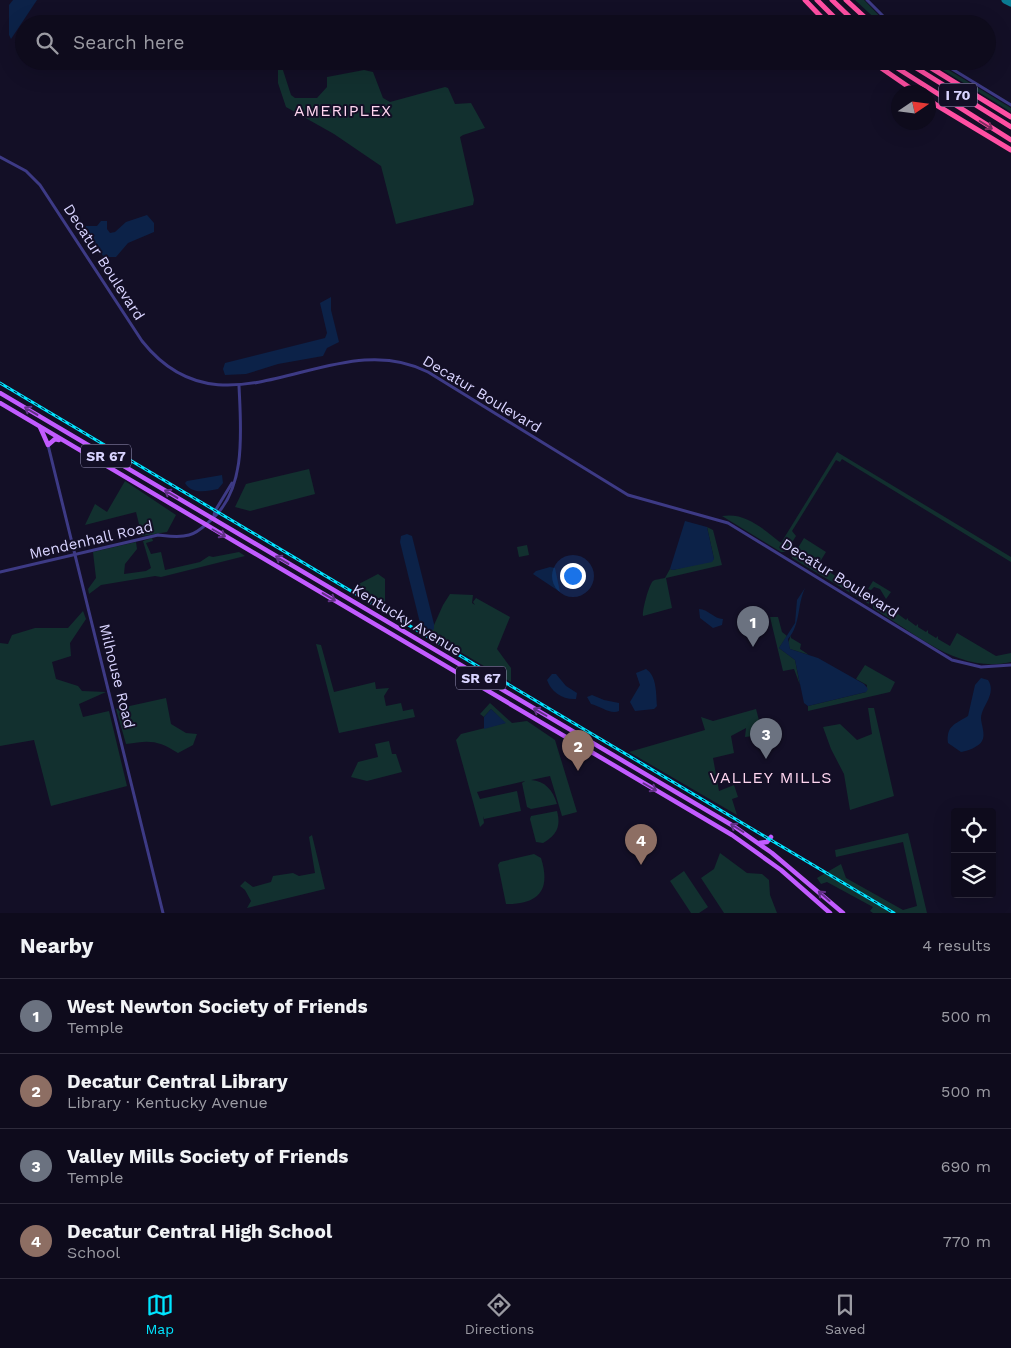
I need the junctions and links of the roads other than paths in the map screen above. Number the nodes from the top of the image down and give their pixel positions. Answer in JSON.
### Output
{"nodes":[{"id":1,"x":805,"y":0,"type":"edge"},
{"id":2,"x":818,"y":0,"type":"edge"},
{"id":3,"x":832,"y":0,"type":"edge"},
{"id":4,"x":846,"y":0,"type":"edge"},
{"id":5,"x":868,"y":0,"type":"edge"},
{"id":6,"x":819,"y":15,"type":"edge"},
{"id":7,"x":832,"y":15,"type":"edge"},
{"id":8,"x":848,"y":15,"type":"edge"},
{"id":9,"x":862,"y":15,"type":"edge"},
{"id":10,"x":882,"y":15,"type":"edge"},
{"id":11,"x":884,"y":70,"type":"edge"},
{"id":12,"x":900,"y":70,"type":"edge"},
{"id":13,"x":919,"y":70,"type":"edge"},
{"id":14,"x":935,"y":70,"type":"edge"},
{"id":15,"x":954,"y":70,"type":"edge"},
{"id":16,"x":906,"y":85,"type":"edge"},
{"id":17,"x":936,"y":105,"type":"edge"},
{"id":18,"x":1011,"y":105,"type":"edge"},
{"id":19,"x":1011,"y":117,"type":"edge"},
{"id":20,"x":1011,"y":127,"type":"edge"},
{"id":21,"x":1011,"y":140,"type":"edge"},
{"id":22,"x":1011,"y":150,"type":"edge"},
{"id":23,"x":0,"y":157,"type":"edge"},
{"id":24,"x":239,"y":386,"type":"junction"},
{"id":25,"x":0,"y":393,"type":"edge"},
{"id":26,"x":0,"y":403,"type":"edge"},
{"id":27,"x":39,"y":426,"type":"junction"},
{"id":28,"x":63,"y":440,"type":"junction"},
{"id":29,"x":48,"y":445,"type":"junction"},
{"id":30,"x":212,"y":519,"type":"junction"},
{"id":31,"x":206,"y":525,"type":"junction"},
{"id":32,"x":75,"y":554,"type":"junction"},
{"id":33,"x":0,"y":572,"type":"edge"},
{"id":34,"x":1011,"y":665,"type":"edge"},
{"id":35,"x":771,"y":837,"type":"dead end"},
{"id":36,"x":759,"y":843,"type":"junction"},
{"id":37,"x":163,"y":913,"type":"edge"},
{"id":38,"x":830,"y":913,"type":"edge"},
{"id":39,"x":843,"y":913,"type":"edge"}],
"edges":[{"from":1,"to":6,"type":"highway"},
{"from":2,"to":7,"type":"highway"},
{"from":3,"to":8,"type":"highway"},
{"from":4,"to":9,"type":"highway"},
{"from":5,"to":10,"type":"street"},
{"from":11,"to":16,"type":"highway"},
{"from":12,"to":21,"type":"highway","number":"I 70","one_way":true},
{"from":13,"to":20,"type":"highway","number":"I 70"},
{"from":14,"to":19,"type":"highway"},
{"from":15,"to":18,"type":"street"},
{"from":17,"to":22,"type":"highway"},
{"from":23,"to":24,"type":"street","name":"Decatur Boulevard"},
{"from":24,"to":30,"type":"street","name":"Mendenhall Road"},
{"from":24,"to":34,"type":"street","name":"Decatur Boulevard"},
{"from":30,"to":25,"type":"main road","name":"Kentucky Avenue","number":"SR 67","one_way":true},
{"from":26,"to":27,"type":"main road","name":"Kentucky Avenue","number":"SR 67"},
{"from":27,"to":28,"type":"main road","name":"Kentucky Avenue","number":"SR 67"},
{"from":27,"to":29,"type":"main road"},
{"from":28,"to":29,"type":"main road"},
{"from":28,"to":31,"type":"main road","name":"Kentucky Avenue","number":"SR 67"},
{"from":29,"to":32,"type":"street","name":"Milhouse Road"},
{"from":30,"to":31,"type":"street","name":"Mendenhall Road"},
{"from":36,"to":30,"type":"main road","name":"Kentucky Avenue","number":"SR 67","one_way":true},
{"from":31,"to":32,"type":"street","name":"Mendenhall Road"},
{"from":31,"to":38,"type":"main road","name":"Kentucky Avenue","number":"SR 67","one_way":true},
{"from":32,"to":33,"type":"street","name":"Mendenhall Road"},
{"from":32,"to":37,"type":"street","name":"Milhouse Road"},
{"from":35,"to":36,"type":"main road"},
{"from":39,"to":36,"type":"main road","name":"Kentucky Avenue","number":"SR 67","one_way":true}]}
